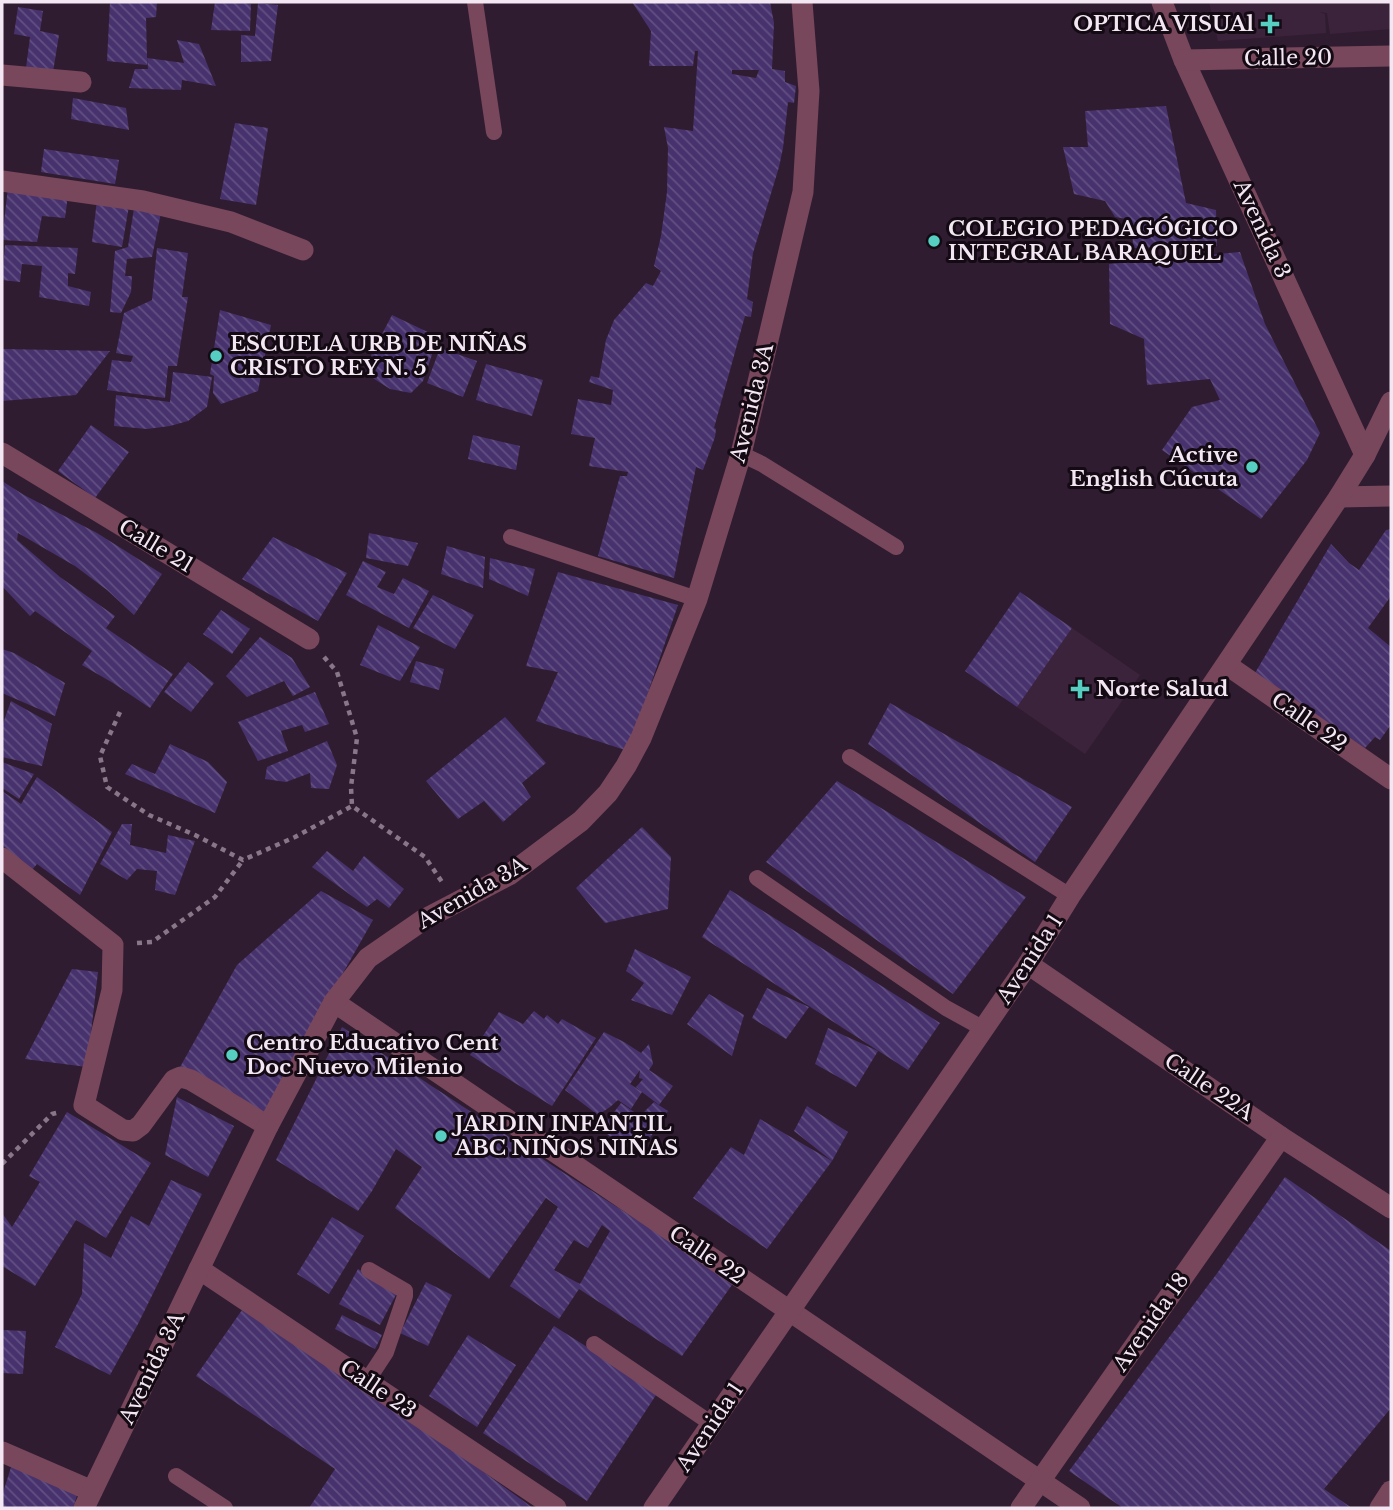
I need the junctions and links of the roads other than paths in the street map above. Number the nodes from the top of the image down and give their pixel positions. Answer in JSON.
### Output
{"nodes":[{"id":1,"x":475,"y":2,"type":"edge"},
{"id":2,"x":802,"y":2,"type":"edge"},
{"id":3,"x":1162,"y":2,"type":"edge"},
{"id":4,"x":1391,"y":56,"type":"edge"},
{"id":5,"x":1184,"y":60,"type":"junction"},
{"id":6,"x":2,"y":75,"type":"edge"},
{"id":7,"x":81,"y":82,"type":"dead end"},
{"id":8,"x":494,"y":132,"type":"dead end"},
{"id":9,"x":2,"y":181,"type":"edge"},
{"id":10,"x":303,"y":250,"type":"dead end"},
{"id":11,"x":1391,"y":401,"type":"edge"},
{"id":12,"x":2,"y":453,"type":"edge"},
{"id":13,"x":741,"y":454,"type":"junction"},
{"id":14,"x":1365,"y":455,"type":"junction"},
{"id":15,"x":1391,"y":496,"type":"edge"},
{"id":16,"x":1339,"y":497,"type":"junction"},
{"id":17,"x":511,"y":537,"type":"dead end"},
{"id":18,"x":896,"y":547,"type":"dead end"},
{"id":19,"x":697,"y":599,"type":"junction"},
{"id":20,"x":309,"y":639,"type":"road end"},
{"id":21,"x":1227,"y":665,"type":"junction"},
{"id":22,"x":850,"y":757,"type":"dead end"},
{"id":23,"x":1391,"y":779,"type":"edge"},
{"id":24,"x":2,"y":858,"type":"edge"},
{"id":25,"x":757,"y":878,"type":"dead end"},
{"id":26,"x":1070,"y":896,"type":"junction"},
{"id":27,"x":1028,"y":964,"type":"junction"},
{"id":28,"x":334,"y":1002,"type":"junction"},
{"id":29,"x":984,"y":1029,"type":"junction"},
{"id":30,"x":268,"y":1126,"type":"junction"},
{"id":31,"x":1281,"y":1137,"type":"junction"},
{"id":32,"x":1391,"y":1208,"type":"edge"},
{"id":33,"x":199,"y":1269,"type":"junction"},
{"id":34,"x":369,"y":1270,"type":"dead end"},
{"id":35,"x":790,"y":1311,"type":"junction"},
{"id":36,"x":594,"y":1344,"type":"dead end"},
{"id":37,"x":367,"y":1381,"type":"junction"},
{"id":38,"x":712,"y":1424,"type":"junction"},
{"id":39,"x":2,"y":1452,"type":"edge"},
{"id":40,"x":176,"y":1476,"type":"dead end"},
{"id":41,"x":1040,"y":1481,"type":"junction"},
{"id":42,"x":1391,"y":1491,"type":"edge"},
{"id":43,"x":88,"y":1500,"type":"edge"},
{"id":44,"x":225,"y":1508,"type":"edge"},
{"id":45,"x":556,"y":1508,"type":"edge"},
{"id":46,"x":654,"y":1508,"type":"edge"},
{"id":47,"x":1021,"y":1508,"type":"edge"},
{"id":48,"x":1080,"y":1508,"type":"edge"},
{"id":49,"x":1380,"y":1508,"type":"edge"}],
"edges":[{"from":1,"to":8,"type":"lane"},
{"from":2,"to":13,"type":"street","name":"Avenida 3A"},
{"from":3,"to":5,"type":"street","name":"Avenida 3"},
{"from":4,"to":5,"type":"street","name":"Calle 20"},
{"from":5,"to":14,"type":"street","name":"Avenida 3"},
{"from":6,"to":7,"type":"street"},
{"from":9,"to":10,"type":"street"},
{"from":11,"to":14,"type":"street","name":"Avenida 1"},
{"from":12,"to":20,"type":"street","name":"Calle 21"},
{"from":13,"to":18,"type":"lane"},
{"from":13,"to":19,"type":"street","name":"Avenida 3A"},
{"from":14,"to":16,"type":"street","name":"Avenida 1"},
{"from":15,"to":16,"type":"street"},
{"from":16,"to":21,"type":"street","name":"Avenida 1"},
{"from":17,"to":19,"type":"lane"},
{"from":19,"to":28,"type":"street","name":"Avenida 3A"},
{"from":21,"to":23,"type":"street","name":"Calle 22"},
{"from":21,"to":26,"type":"street","name":"Avenida 1"},
{"from":22,"to":26,"type":"lane"},
{"from":24,"to":30,"type":"street"},
{"from":25,"to":29,"type":"lane"},
{"from":26,"to":27,"type":"street","name":"Avenida 1"},
{"from":27,"to":29,"type":"street","name":"Avenida 1"},
{"from":27,"to":31,"type":"street","name":"Calle 22A"},
{"from":28,"to":30,"type":"street","name":"Avenida 3A"},
{"from":28,"to":35,"type":"street","name":"Calle 22"},
{"from":29,"to":35,"type":"street","name":"Avenida 1"},
{"from":30,"to":33,"type":"street","name":"Avenida 3A"},
{"from":31,"to":32,"type":"street","name":"Calle 22A"},
{"from":31,"to":41,"type":"street","name":"Avenida 18"},
{"from":33,"to":37,"type":"street","name":"Calle 23"},
{"from":33,"to":43,"type":"street","name":"Avenida 3A"},
{"from":34,"to":37,"type":"lane"},
{"from":35,"to":38,"type":"street","name":"Avenida 1"},
{"from":35,"to":41,"type":"street","name":"Calle 22"},
{"from":36,"to":38,"type":"lane"},
{"from":37,"to":45,"type":"street","name":"Calle 23"},
{"from":38,"to":46,"type":"street","name":"Avenida 1"},
{"from":39,"to":43,"type":"street"},
{"from":40,"to":44,"type":"lane"},
{"from":41,"to":47,"type":"street","name":"Avenida 18"},
{"from":41,"to":48,"type":"street","name":"Calle 22"},
{"from":42,"to":49,"type":"street"}]}
